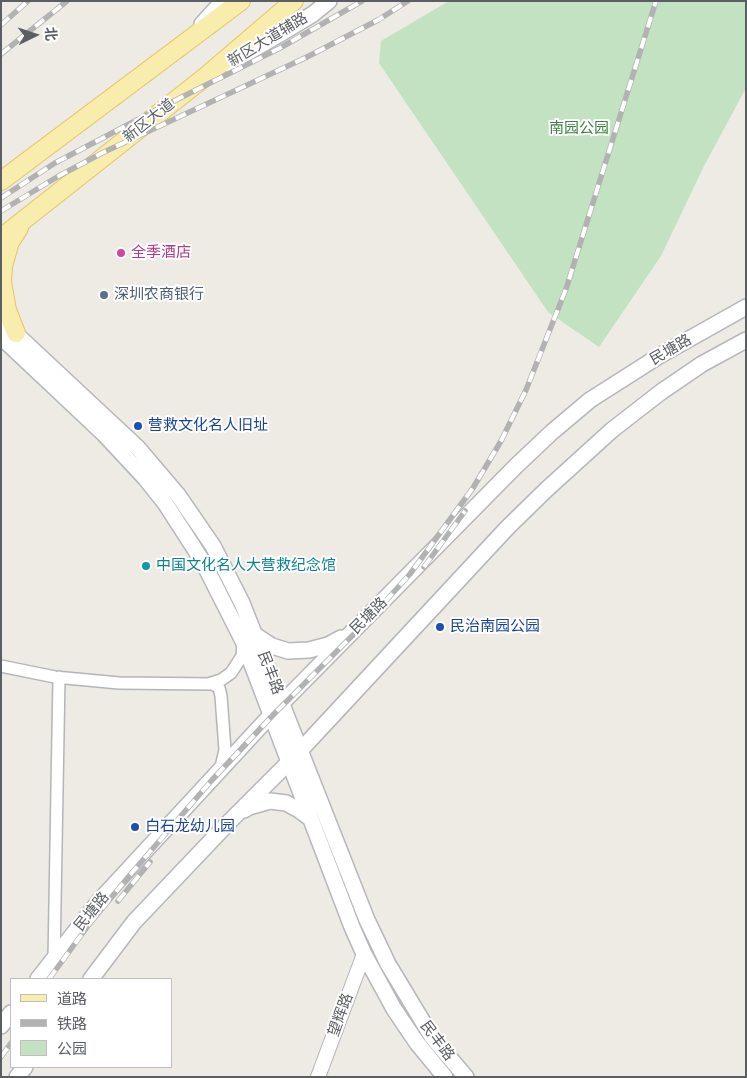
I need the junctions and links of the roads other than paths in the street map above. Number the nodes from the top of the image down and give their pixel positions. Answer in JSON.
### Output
{"nodes":[{"id":1,"x":223,"y":1,"type":"edge"},
{"id":2,"x":241,"y":1,"type":"edge"},
{"id":3,"x":294,"y":1,"type":"edge"},
{"id":4,"x":329,"y":1,"type":"edge"},
{"id":5,"x":182,"y":45,"type":"junction"},
{"id":6,"x":205,"y":77,"type":"junction"},
{"id":7,"x":1,"y":181,"type":"edge"},
{"id":8,"x":23,"y":221,"type":"junction"},
{"id":9,"x":1,"y":238,"type":"edge"},
{"id":10,"x":746,"y":307,"type":"edge"},
{"id":11,"x":1,"y":320,"type":"edge"},
{"id":12,"x":9,"y":335,"type":"edge"},
{"id":13,"x":746,"y":340,"type":"edge"},
{"id":14,"x":354,"y":632,"type":"junction"},
{"id":15,"x":249,"y":638,"type":"junction"},
{"id":16,"x":1,"y":666,"type":"edge"},
{"id":17,"x":59,"y":677,"type":"junction"},
{"id":18,"x":207,"y":684,"type":"junction"},
{"id":19,"x":282,"y":703,"type":"junction"},
{"id":20,"x":271,"y":715,"type":"junction"},
{"id":21,"x":300,"y":751,"type":"junction"},
{"id":22,"x":289,"y":762,"type":"junction"},
{"id":23,"x":220,"y":770,"type":"junction"},
{"id":24,"x":311,"y":819,"type":"junction"},
{"id":25,"x":231,"y":820,"type":"junction"},
{"id":26,"x":364,"y":954,"type":"junction"},
{"id":27,"x":54,"y":959,"type":"junction"},
{"id":28,"x":39,"y":978,"type":"edge"},
{"id":29,"x":92,"y":978,"type":"edge"},
{"id":30,"x":10,"y":1014,"type":"edge"},
{"id":31,"x":1,"y":1026,"type":"edge"},
{"id":32,"x":318,"y":1077,"type":"edge"},
{"id":33,"x":445,"y":1077,"type":"edge"},
{"id":34,"x":466,"y":1077,"type":"edge"}],
"edges":[{"from":1,"to":5,"type":"main road"},
{"from":2,"to":5,"type":"main road"},
{"from":3,"to":6,"type":"main road","name":"新区大道"},
{"from":4,"to":6,"type":"main road","name":"新区大道辅路"},
{"from":5,"to":7,"type":"main road"},
{"from":6,"to":8,"type":"main road","name":"新区大道"},
{"from":8,"to":9,"type":"main road","name":"新区大道"},
{"from":8,"to":12,"type":"main road"},
{"from":10,"to":14,"type":"main road","name":"民塘路"},
{"from":11,"to":12,"type":"main road","name":"民丰路"},
{"from":12,"to":15,"type":"main road","name":"民丰路"},
{"from":13,"to":21,"type":"main road","name":"民塘路"},
{"from":14,"to":15,"type":"main road"},
{"from":14,"to":19,"type":"main road","name":"民塘路"},
{"from":15,"to":18,"type":"street"},
{"from":15,"to":19,"type":"main road","name":"民丰路"},
{"from":15,"to":20,"type":"main road","name":"民丰路"},
{"from":16,"to":17,"type":"street"},
{"from":17,"to":18,"type":"street"},
{"from":17,"to":27,"type":"street"},
{"from":18,"to":23,"type":"street"},
{"from":19,"to":20,"type":"main road","name":"民塘路"},
{"from":19,"to":21,"type":"main road","name":"民丰路"},
{"from":20,"to":22,"type":"main road","name":"民丰路"},
{"from":20,"to":23,"type":"main road","name":"民塘路"},
{"from":21,"to":22,"type":"main road","name":"民塘路"},
{"from":21,"to":34,"type":"main road","name":"民丰路"},
{"from":22,"to":24,"type":"main road","name":"民丰路"},
{"from":22,"to":25,"type":"main road","name":"民塘路"},
{"from":23,"to":27,"type":"main road","name":"民塘路"},
{"from":24,"to":25,"type":"main road"},
{"from":24,"to":26,"type":"main road","name":"民丰路"},
{"from":25,"to":29,"type":"main road","name":"民塘路"},
{"from":26,"to":32,"type":"street","name":"望辉路"},
{"from":26,"to":33,"type":"main road","name":"民丰路"},
{"from":27,"to":28,"type":"main road","name":"民塘路"},
{"from":30,"to":31,"type":"main road"}]}
